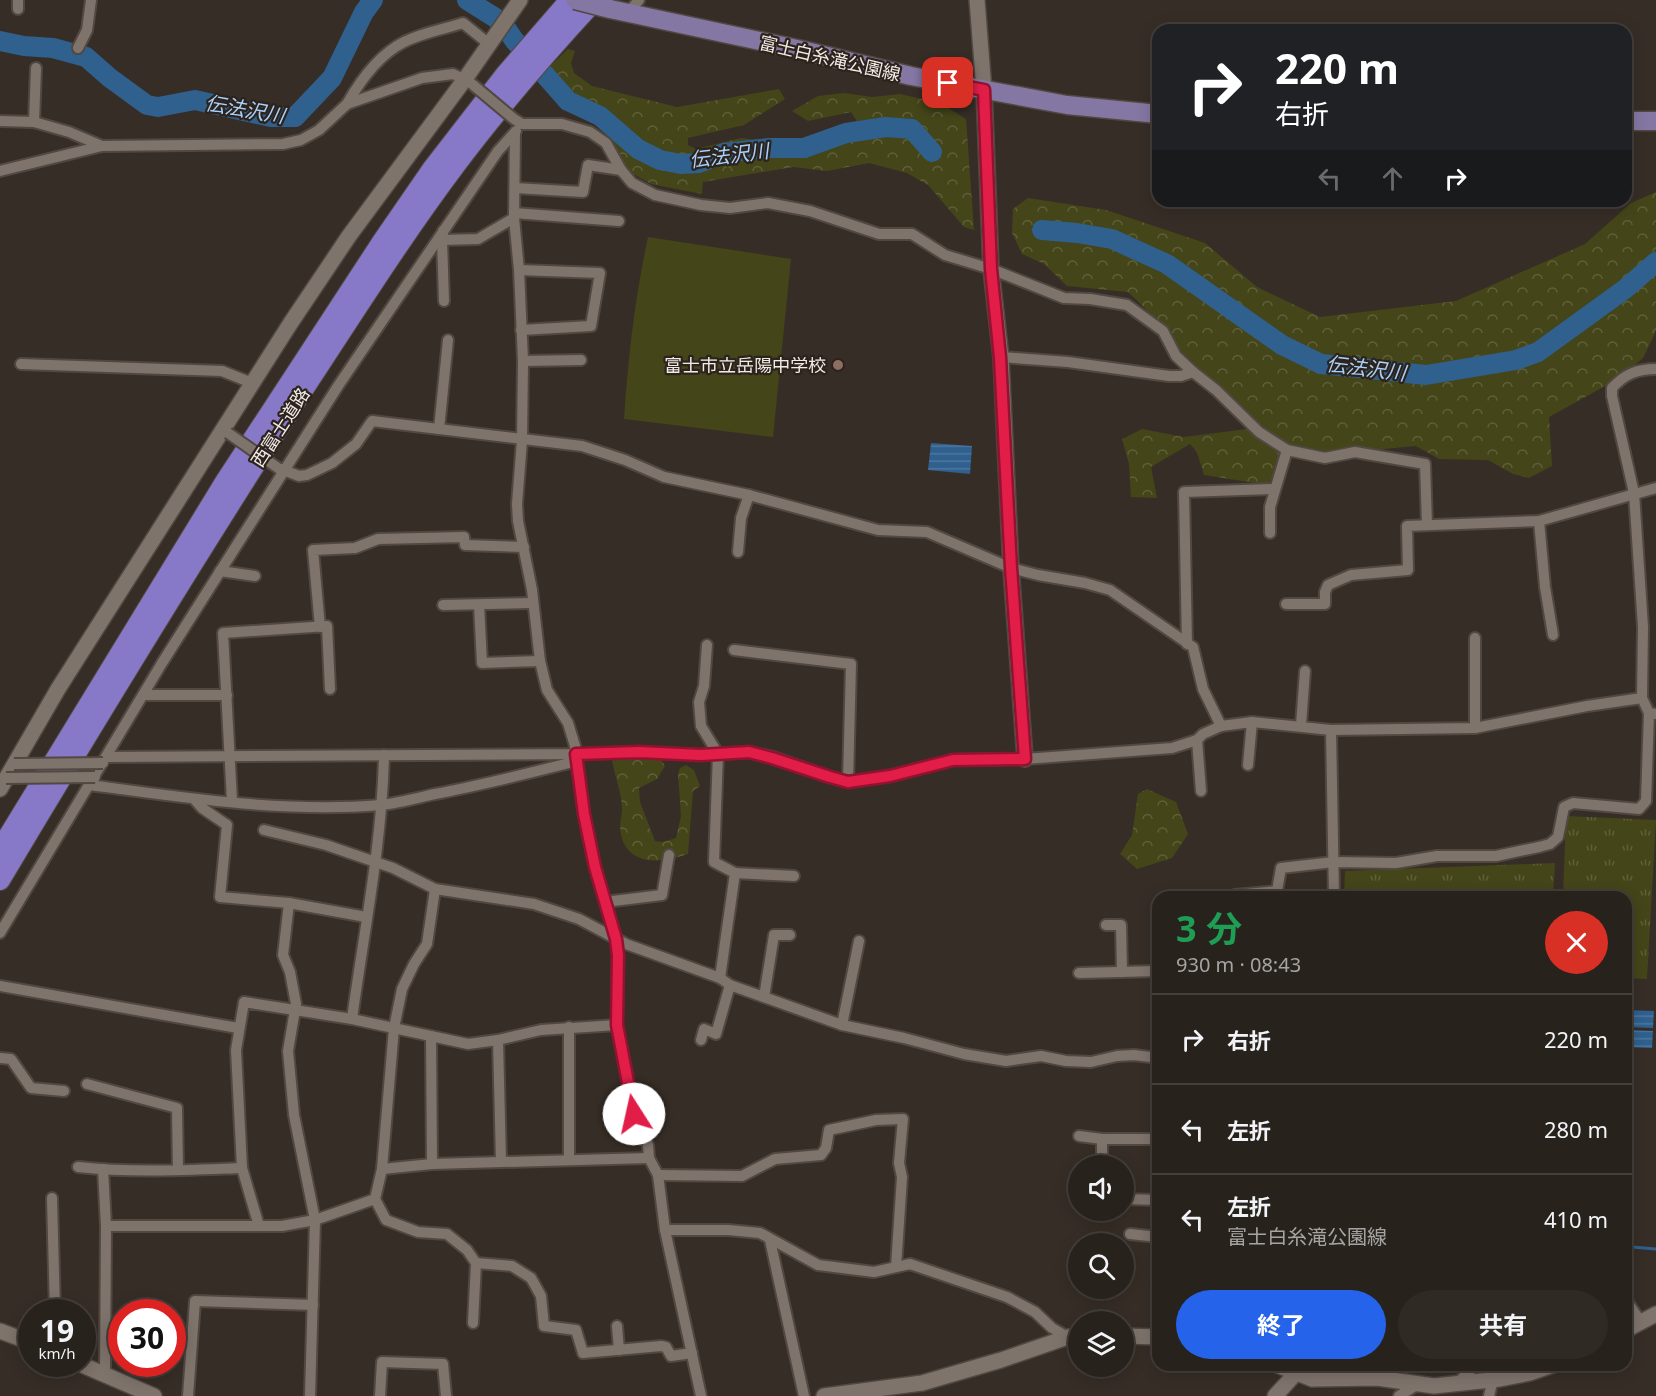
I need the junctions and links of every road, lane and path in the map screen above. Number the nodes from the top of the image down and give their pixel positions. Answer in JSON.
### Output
{"nodes":[{"id":1,"x":91,"y":0,"type":"edge"},
{"id":2,"x":520,"y":0,"type":"edge"},
{"id":3,"x":570,"y":0,"type":"edge"},
{"id":4,"x":574,"y":0,"type":"edge"},
{"id":5,"x":977,"y":0,"type":"edge"},
{"id":6,"x":603,"y":3,"type":"edge"},
{"id":7,"x":633,"y":7,"type":"edge"},
{"id":8,"x":492,"y":39,"type":"junction"},
{"id":9,"x":547,"y":44,"type":"junction"},
{"id":10,"x":78,"y":48,"type":"dead end"},
{"id":11,"x":36,"y":68,"type":"dead end"},
{"id":12,"x":512,"y":80,"type":"junction"},
{"id":13,"x":469,"y":82,"type":"junction"},
{"id":14,"x":984,"y":90,"type":"junction"},
{"id":15,"x":347,"y":104,"type":"junction"},
{"id":16,"x":1152,"y":113,"type":"edge"},
{"id":17,"x":0,"y":121,"type":"edge"},
{"id":18,"x":1632,"y":121,"type":"edge"},
{"id":19,"x":1656,"y":121,"type":"edge"},
{"id":20,"x":34,"y":122,"type":"junction"},
{"id":21,"x":517,"y":125,"type":"junction"},
{"id":22,"x":102,"y":146,"type":"junction"},
{"id":23,"x":621,"y":170,"type":"junction"},
{"id":24,"x":0,"y":171,"type":"edge"},
{"id":25,"x":515,"y":188,"type":"junction"},
{"id":26,"x":514,"y":216,"type":"junction"},
{"id":27,"x":619,"y":221,"type":"dead end"},
{"id":28,"x":443,"y":235,"type":"junction"},
{"id":29,"x":991,"y":269,"type":"junction"},
{"id":30,"x":519,"y":270,"type":"junction"},
{"id":31,"x":444,"y":301,"type":"dead end"},
{"id":32,"x":522,"y":330,"type":"junction"},
{"id":33,"x":448,"y":340,"type":"dead end"},
{"id":34,"x":1000,"y":357,"type":"junction"},
{"id":35,"x":581,"y":360,"type":"dead end"},
{"id":36,"x":523,"y":361,"type":"junction"},
{"id":37,"x":21,"y":364,"type":"dead end"},
{"id":38,"x":1656,"y":369,"type":"edge"},
{"id":39,"x":1193,"y":372,"type":"junction"},
{"id":40,"x":252,"y":383,"type":"junction"},
{"id":41,"x":439,"y":429,"type":"junction"},
{"id":42,"x":225,"y":431,"type":"junction"},
{"id":43,"x":522,"y":440,"type":"junction"},
{"id":44,"x":1287,"y":450,"type":"junction"},
{"id":45,"x":281,"y":469,"type":"junction"},
{"id":46,"x":1656,"y":488,"type":"edge"},
{"id":47,"x":1275,"y":489,"type":"junction"},
{"id":48,"x":1634,"y":493,"type":"junction"},
{"id":49,"x":749,"y":495,"type":"junction"},
{"id":50,"x":1539,"y":521,"type":"junction"},
{"id":51,"x":1427,"y":525,"type":"junction"},
{"id":52,"x":1270,"y":533,"type":"dead end"},
{"id":53,"x":524,"y":547,"type":"junction"},
{"id":54,"x":738,"y":552,"type":"dead end"},
{"id":55,"x":1011,"y":568,"type":"junction"},
{"id":56,"x":220,"y":571,"type":"junction"},
{"id":57,"x":255,"y":576,"type":"dead end"},
{"id":58,"x":533,"y":603,"type":"junction"},
{"id":59,"x":1287,"y":604,"type":"dead end"},
{"id":60,"x":442,"y":605,"type":"dead end"},
{"id":61,"x":479,"y":605,"type":"junction"},
{"id":62,"x":1656,"y":624,"type":"edge"},
{"id":63,"x":320,"y":627,"type":"junction"},
{"id":64,"x":1643,"y":627,"type":"junction"},
{"id":65,"x":1553,"y":635,"type":"dead end"},
{"id":66,"x":1475,"y":638,"type":"dead end"},
{"id":67,"x":1186,"y":644,"type":"junction"},
{"id":68,"x":707,"y":645,"type":"dead end"},
{"id":69,"x":734,"y":650,"type":"dead end"},
{"id":70,"x":540,"y":661,"type":"junction"},
{"id":71,"x":1305,"y":671,"type":"dead end"},
{"id":72,"x":330,"y":689,"type":"dead end"},
{"id":73,"x":144,"y":695,"type":"junction"},
{"id":74,"x":227,"y":695,"type":"junction"},
{"id":75,"x":1642,"y":698,"type":"junction"},
{"id":76,"x":1653,"y":713,"type":"edge"},
{"id":77,"x":1252,"y":722,"type":"junction"},
{"id":78,"x":1301,"y":725,"type":"junction"},
{"id":79,"x":1221,"y":726,"type":"junction"},
{"id":80,"x":1475,"y":728,"type":"junction"},
{"id":81,"x":1331,"y":730,"type":"junction"},
{"id":82,"x":1197,"y":740,"type":"junction"},
{"id":83,"x":718,"y":754,"type":"junction"},
{"id":84,"x":384,"y":755,"type":"junction"},
{"id":85,"x":231,"y":756,"type":"junction"},
{"id":86,"x":577,"y":757,"type":"junction"},
{"id":87,"x":1025,"y":759,"type":"junction"},
{"id":88,"x":105,"y":760,"type":"junction"},
{"id":89,"x":14,"y":764,"type":"junction"},
{"id":90,"x":1248,"y":765,"type":"dead end"},
{"id":91,"x":92,"y":781,"type":"junction"},
{"id":92,"x":2,"y":782,"type":"edge"},
{"id":93,"x":848,"y":782,"type":"junction"},
{"id":94,"x":1201,"y":790,"type":"dead end"},
{"id":95,"x":194,"y":799,"type":"junction"},
{"id":96,"x":232,"y":801,"type":"junction"},
{"id":97,"x":383,"y":805,"type":"junction"},
{"id":98,"x":264,"y":830,"type":"dead end"},
{"id":99,"x":0,"y":850,"type":"edge"},
{"id":100,"x":669,"y":855,"type":"dead end"},
{"id":101,"x":1334,"y":862,"type":"junction"},
{"id":102,"x":377,"y":863,"type":"junction"},
{"id":103,"x":735,"y":873,"type":"junction"},
{"id":104,"x":794,"y":876,"type":"dead end"},
{"id":105,"x":0,"y":880,"type":"edge"},
{"id":106,"x":435,"y":889,"type":"junction"},
{"id":107,"x":1277,"y":891,"type":"edge"},
{"id":108,"x":1334,"y":891,"type":"edge"},
{"id":109,"x":605,"y":902,"type":"junction"},
{"id":110,"x":289,"y":903,"type":"junction"},
{"id":111,"x":366,"y":917,"type":"junction"},
{"id":112,"x":1106,"y":925,"type":"dead end"},
{"id":113,"x":0,"y":933,"type":"edge"},
{"id":114,"x":790,"y":935,"type":"dead end"},
{"id":115,"x":616,"y":939,"type":"junction"},
{"id":116,"x":859,"y":941,"type":"dead end"},
{"id":117,"x":1152,"y":971,"type":"edge"},
{"id":118,"x":1122,"y":972,"type":"junction"},
{"id":119,"x":1079,"y":973,"type":"dead end"},
{"id":120,"x":725,"y":981,"type":"junction"},
{"id":121,"x":0,"y":986,"type":"edge"},
{"id":122,"x":764,"y":997,"type":"junction"},
{"id":123,"x":295,"y":1010,"type":"junction"},
{"id":124,"x":352,"y":1019,"type":"junction"},
{"id":125,"x":842,"y":1024,"type":"junction"},
{"id":126,"x":617,"y":1025,"type":"junction"},
{"id":127,"x":569,"y":1027,"type":"junction"},
{"id":128,"x":238,"y":1028,"type":"junction"},
{"id":129,"x":394,"y":1028,"type":"junction"},
{"id":130,"x":431,"y":1036,"type":"junction"},
{"id":131,"x":498,"y":1040,"type":"junction"},
{"id":132,"x":701,"y":1040,"type":"dead end"},
{"id":133,"x":1152,"y":1057,"type":"edge"},
{"id":134,"x":0,"y":1058,"type":"edge"},
{"id":135,"x":87,"y":1084,"type":"dead end"},
{"id":136,"x":64,"y":1091,"type":"dead end"},
{"id":137,"x":1079,"y":1136,"type":"dead end"},
{"id":138,"x":1102,"y":1139,"type":"junction"},
{"id":139,"x":1152,"y":1139,"type":"edge"},
{"id":140,"x":1102,"y":1155,"type":"edge"},
{"id":141,"x":649,"y":1158,"type":"junction"},
{"id":142,"x":569,"y":1160,"type":"junction"},
{"id":143,"x":501,"y":1162,"type":"junction"},
{"id":144,"x":432,"y":1164,"type":"junction"},
{"id":145,"x":78,"y":1167,"type":"dead end"},
{"id":146,"x":242,"y":1168,"type":"junction"},
{"id":147,"x":103,"y":1169,"type":"junction"},
{"id":148,"x":382,"y":1169,"type":"junction"},
{"id":149,"x":178,"y":1170,"type":"junction"},
{"id":150,"x":658,"y":1175,"type":"junction"},
{"id":151,"x":52,"y":1198,"type":"dead end"},
{"id":152,"x":375,"y":1198,"type":"junction"},
{"id":153,"x":1134,"y":1199,"type":"edge"},
{"id":154,"x":1152,"y":1200,"type":"edge"},
{"id":155,"x":315,"y":1220,"type":"junction"},
{"id":156,"x":106,"y":1226,"type":"junction"},
{"id":157,"x":259,"y":1226,"type":"junction"},
{"id":158,"x":665,"y":1230,"type":"junction"},
{"id":159,"x":1134,"y":1234,"type":"edge"},
{"id":160,"x":1152,"y":1236,"type":"edge"},
{"id":161,"x":770,"y":1240,"type":"junction"},
{"id":162,"x":476,"y":1263,"type":"junction"},
{"id":163,"x":896,"y":1267,"type":"junction"},
{"id":164,"x":55,"y":1299,"type":"edge"},
{"id":165,"x":313,"y":1305,"type":"junction"},
{"id":166,"x":1632,"y":1309,"type":"edge"},
{"id":167,"x":1656,"y":1314,"type":"edge"},
{"id":168,"x":1641,"y":1322,"type":"junction"},
{"id":169,"x":473,"y":1323,"type":"dead end"},
{"id":170,"x":617,"y":1326,"type":"dead end"},
{"id":171,"x":1632,"y":1327,"type":"edge"},
{"id":172,"x":0,"y":1331,"type":"edge"},
{"id":173,"x":1068,"y":1335,"type":"edge"},
{"id":174,"x":1134,"y":1336,"type":"edge"},
{"id":175,"x":1152,"y":1337,"type":"edge"},
{"id":176,"x":18,"y":1338,"type":"edge"},
{"id":177,"x":1068,"y":1339,"type":"edge"},
{"id":178,"x":619,"y":1350,"type":"junction"},
{"id":179,"x":692,"y":1353,"type":"junction"},
{"id":180,"x":96,"y":1370,"type":"edge"},
{"id":181,"x":1303,"y":1371,"type":"edge"},
{"id":182,"x":1470,"y":1371,"type":"edge"},
{"id":183,"x":1536,"y":1371,"type":"edge"},
{"id":184,"x":105,"y":1374,"type":"junction"},
{"id":185,"x":1493,"y":1379,"type":"junction"},
{"id":186,"x":1418,"y":1384,"type":"junction"},
{"id":187,"x":1456,"y":1384,"type":"junction"},
{"id":188,"x":154,"y":1396,"type":"edge"},
{"id":189,"x":188,"y":1396,"type":"edge"},
{"id":190,"x":310,"y":1396,"type":"edge"},
{"id":191,"x":380,"y":1396,"type":"edge"},
{"id":192,"x":446,"y":1396,"type":"edge"},
{"id":193,"x":701,"y":1396,"type":"edge"},
{"id":194,"x":804,"y":1396,"type":"edge"},
{"id":195,"x":824,"y":1396,"type":"edge"},
{"id":196,"x":1275,"y":1396,"type":"edge"},
{"id":197,"x":1399,"y":1396,"type":"edge"},
{"id":198,"x":1489,"y":1396,"type":"edge"}],
"edges":[{"from":1,"to":10,"type":"street"},
{"from":2,"to":8,"type":"street"},
{"from":3,"to":9,"type":"highway","name":"西富士道路"},
{"from":4,"to":6,"type":"main road","name":"富士白糸滝公園線","bridge":true},
{"from":5,"to":14,"type":"street"},
{"from":6,"to":7,"type":"main road","name":"富士白糸滝公園線"},
{"from":6,"to":9,"type":"highway","name":"西富士道路"},
{"from":7,"to":14,"type":"main road","name":"富士白糸滝公園線"},
{"from":8,"to":13,"type":"street"},
{"from":8,"to":15,"type":"street"},
{"from":9,"to":12,"type":"highway","name":"西富士道路"},
{"from":11,"to":20,"type":"street"},
{"from":12,"to":99,"type":"highway","name":"西富士道路"},
{"from":12,"to":105,"type":"highway","name":"西富士道路"},
{"from":13,"to":15,"type":"street"},
{"from":13,"to":21,"type":"street","bridge":true},
{"from":13,"to":40,"type":"street"},
{"from":14,"to":16,"type":"main road","name":"富士白糸滝公園線"},
{"from":14,"to":29,"type":"street"},
{"from":15,"to":22,"type":"street"},
{"from":17,"to":20,"type":"street"},
{"from":18,"to":19,"type":"main road"},
{"from":20,"to":22,"type":"street"},
{"from":21,"to":23,"type":"street"},
{"from":21,"to":25,"type":"street"},
{"from":21,"to":28,"type":"street"},
{"from":22,"to":24,"type":"street"},
{"from":23,"to":25,"type":"street"},
{"from":23,"to":29,"type":"street"},
{"from":25,"to":26,"type":"street"},
{"from":26,"to":27,"type":"street"},
{"from":26,"to":28,"type":"street"},
{"from":26,"to":30,"type":"street"},
{"from":28,"to":31,"type":"street"},
{"from":28,"to":45,"type":"street"},
{"from":29,"to":34,"type":"street"},
{"from":29,"to":39,"type":"street"},
{"from":30,"to":32,"type":"street"},
{"from":30,"to":32,"type":"street"},
{"from":32,"to":36,"type":"street"},
{"from":33,"to":41,"type":"street"},
{"from":34,"to":39,"type":"street"},
{"from":34,"to":55,"type":"street"},
{"from":35,"to":36,"type":"street"},
{"from":36,"to":43,"type":"street"},
{"from":37,"to":40,"type":"street"},
{"from":38,"to":48,"type":"street"},
{"from":39,"to":44,"type":"street"},
{"from":40,"to":42,"type":"street"},
{"from":41,"to":43,"type":"street"},
{"from":41,"to":45,"type":"street"},
{"from":42,"to":45,"type":"street","bridge":true},
{"from":42,"to":89,"type":"street"},
{"from":43,"to":49,"type":"street"},
{"from":43,"to":53,"type":"street"},
{"from":44,"to":47,"type":"street"},
{"from":44,"to":51,"type":"street"},
{"from":45,"to":56,"type":"street"},
{"from":46,"to":48,"type":"street"},
{"from":47,"to":52,"type":"street"},
{"from":47,"to":67,"type":"street"},
{"from":48,"to":50,"type":"street"},
{"from":48,"to":64,"type":"street"},
{"from":49,"to":54,"type":"street"},
{"from":49,"to":55,"type":"street"},
{"from":50,"to":51,"type":"street"},
{"from":50,"to":65,"type":"street"},
{"from":51,"to":59,"type":"street"},
{"from":53,"to":58,"type":"street"},
{"from":53,"to":63,"type":"street"},
{"from":55,"to":67,"type":"street"},
{"from":55,"to":87,"type":"street"},
{"from":56,"to":57,"type":"street"},
{"from":56,"to":73,"type":"street"},
{"from":58,"to":61,"type":"street"},
{"from":58,"to":70,"type":"street"},
{"from":60,"to":61,"type":"street"},
{"from":61,"to":70,"type":"street"},
{"from":62,"to":64,"type":"street"},
{"from":63,"to":72,"type":"street"},
{"from":63,"to":74,"type":"street"},
{"from":64,"to":75,"type":"street"},
{"from":66,"to":80,"type":"street"},
{"from":67,"to":79,"type":"street"},
{"from":68,"to":83,"type":"street"},
{"from":69,"to":93,"type":"street"},
{"from":70,"to":86,"type":"street"},
{"from":71,"to":78,"type":"street"},
{"from":73,"to":74,"type":"street"},
{"from":73,"to":88,"type":"street"},
{"from":74,"to":85,"type":"street"},
{"from":75,"to":76,"type":"street"},
{"from":75,"to":80,"type":"street"},
{"from":76,"to":101,"type":"street"},
{"from":77,"to":78,"type":"street"},
{"from":77,"to":79,"type":"street"},
{"from":77,"to":90,"type":"street"},
{"from":78,"to":81,"type":"street"},
{"from":79,"to":82,"type":"street"},
{"from":80,"to":81,"type":"street"},
{"from":81,"to":101,"type":"street"},
{"from":82,"to":87,"type":"street"},
{"from":82,"to":94,"type":"street"},
{"from":83,"to":86,"type":"street"},
{"from":83,"to":93,"type":"street"},
{"from":83,"to":103,"type":"street"},
{"from":84,"to":85,"type":"street"},
{"from":84,"to":86,"type":"street"},
{"from":84,"to":97,"type":"street"},
{"from":85,"to":88,"type":"street"},
{"from":85,"to":96,"type":"street"},
{"from":86,"to":97,"type":"street"},
{"from":86,"to":109,"type":"street"},
{"from":87,"to":93,"type":"street"},
{"from":88,"to":89,"type":"street","bridge":true},
{"from":88,"to":91,"type":"street"},
{"from":89,"to":92,"type":"street"},
{"from":91,"to":92,"type":"street","bridge":true},
{"from":91,"to":95,"type":"street"},
{"from":91,"to":113,"type":"street"},
{"from":95,"to":96,"type":"street"},
{"from":95,"to":110,"type":"street"},
{"from":96,"to":97,"type":"street"},
{"from":97,"to":102,"type":"street"},
{"from":98,"to":102,"type":"street"},
{"from":100,"to":109,"type":"street"},
{"from":101,"to":107,"type":"street"},
{"from":101,"to":108,"type":"street"},
{"from":102,"to":106,"type":"street"},
{"from":102,"to":111,"type":"street"},
{"from":103,"to":104,"type":"street"},
{"from":103,"to":120,"type":"street"},
{"from":106,"to":115,"type":"street"},
{"from":106,"to":129,"type":"street"},
{"from":109,"to":115,"type":"street"},
{"from":110,"to":111,"type":"street"},
{"from":110,"to":123,"type":"street"},
{"from":111,"to":124,"type":"street"},
{"from":112,"to":118,"type":"street"},
{"from":114,"to":122,"type":"street"},
{"from":115,"to":120,"type":"street"},
{"from":115,"to":126,"type":"street"},
{"from":116,"to":125,"type":"street"},
{"from":117,"to":118,"type":"street"},
{"from":118,"to":119,"type":"street"},
{"from":120,"to":122,"type":"street"},
{"from":120,"to":132,"type":"street"},
{"from":121,"to":128,"type":"street"},
{"from":122,"to":125,"type":"street"},
{"from":123,"to":124,"type":"street"},
{"from":123,"to":128,"type":"street"},
{"from":123,"to":155,"type":"street"},
{"from":124,"to":129,"type":"street"},
{"from":125,"to":133,"type":"street"},
{"from":126,"to":127,"type":"street"},
{"from":126,"to":141,"type":"street"},
{"from":127,"to":131,"type":"street"},
{"from":127,"to":142,"type":"street"},
{"from":128,"to":146,"type":"street"},
{"from":129,"to":130,"type":"street"},
{"from":129,"to":148,"type":"street"},
{"from":130,"to":131,"type":"street"},
{"from":130,"to":144,"type":"street"},
{"from":131,"to":143,"type":"street"},
{"from":134,"to":136,"type":"street"},
{"from":135,"to":149,"type":"street"},
{"from":137,"to":138,"type":"street"},
{"from":138,"to":139,"type":"street"},
{"from":138,"to":140,"type":"street"},
{"from":141,"to":142,"type":"street"},
{"from":141,"to":150,"type":"street"},
{"from":142,"to":143,"type":"street"},
{"from":143,"to":144,"type":"street"},
{"from":144,"to":148,"type":"street"},
{"from":145,"to":147,"type":"street"},
{"from":146,"to":149,"type":"street"},
{"from":146,"to":157,"type":"street"},
{"from":147,"to":149,"type":"street"},
{"from":147,"to":156,"type":"street"},
{"from":148,"to":152,"type":"street"},
{"from":150,"to":158,"type":"street"},
{"from":150,"to":163,"type":"street"},
{"from":151,"to":164,"type":"street"},
{"from":152,"to":155,"type":"street"},
{"from":152,"to":162,"type":"street"},
{"from":153,"to":154,"type":"street"},
{"from":155,"to":157,"type":"street"},
{"from":155,"to":165,"type":"street"},
{"from":156,"to":157,"type":"street"},
{"from":156,"to":184,"type":"street"},
{"from":158,"to":161,"type":"street"},
{"from":158,"to":179,"type":"street"},
{"from":159,"to":160,"type":"street"},
{"from":161,"to":163,"type":"street"},
{"from":161,"to":194,"type":"street"},
{"from":162,"to":169,"type":"street"},
{"from":162,"to":178,"type":"street"},
{"from":163,"to":173,"type":"street"},
{"from":165,"to":189,"type":"street"},
{"from":165,"to":190,"type":"street"},
{"from":166,"to":168,"type":"street"},
{"from":167,"to":168,"type":"street"},
{"from":168,"to":171,"type":"street"},
{"from":170,"to":178,"type":"street"},
{"from":172,"to":176,"type":"street"},
{"from":174,"to":175,"type":"street"},
{"from":177,"to":195,"type":"street"},
{"from":178,"to":179,"type":"street"},
{"from":179,"to":193,"type":"street"},
{"from":180,"to":184,"type":"street"},
{"from":181,"to":186,"type":"street"},
{"from":181,"to":196,"type":"street"},
{"from":182,"to":187,"type":"street"},
{"from":183,"to":185,"type":"street"},
{"from":184,"to":188,"type":"street"},
{"from":185,"to":187,"type":"street"},
{"from":185,"to":198,"type":"street"},
{"from":186,"to":187,"type":"street"},
{"from":186,"to":197,"type":"street"},
{"from":191,"to":192,"type":"street"}]}
